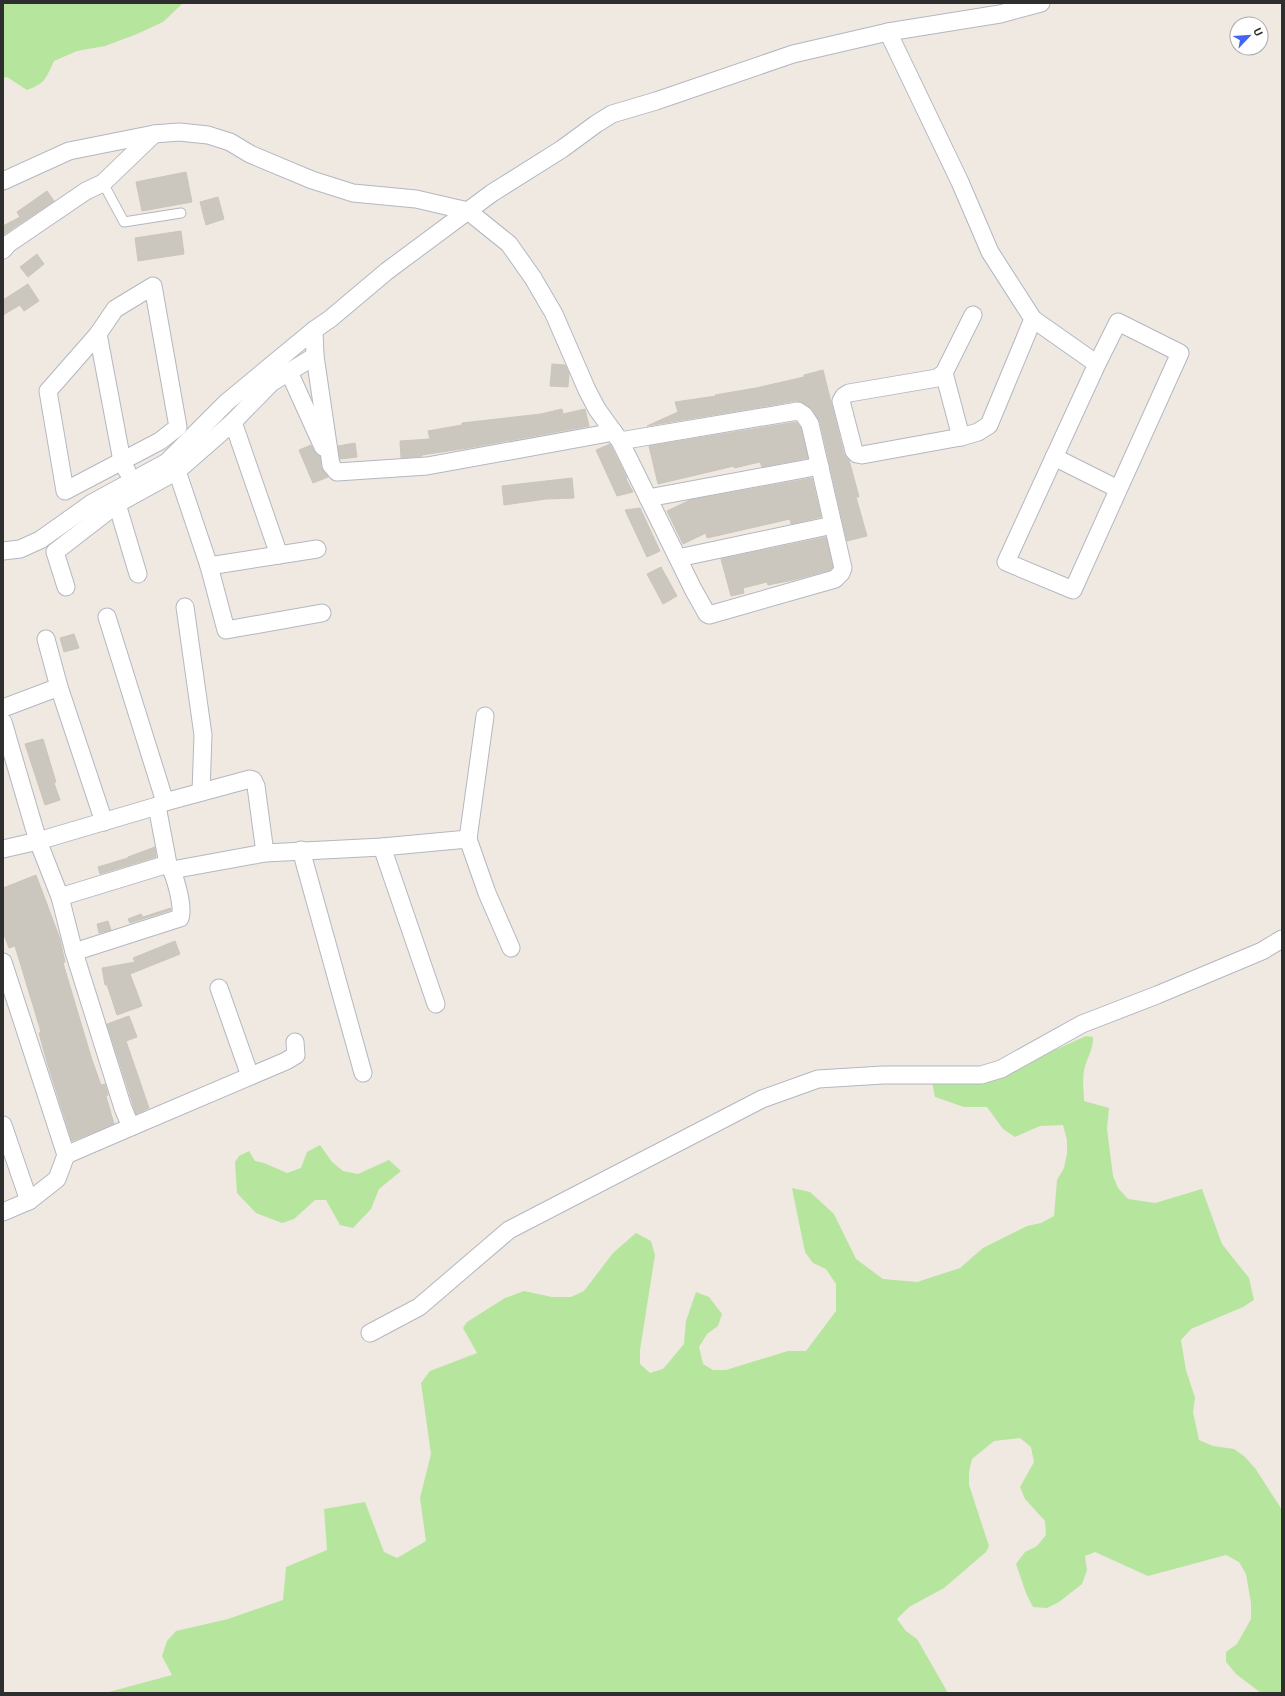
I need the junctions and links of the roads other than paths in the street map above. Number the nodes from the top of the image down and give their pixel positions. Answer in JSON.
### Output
{"nodes":[{"id":1,"x":1041,"y":3,"type":"edge"},
{"id":2,"x":888,"y":32,"type":"junction"},
{"id":3,"x":154,"y":134,"type":"junction"},
{"id":4,"x":3,"y":181,"type":"edge"},
{"id":5,"x":103,"y":183,"type":"junction"},
{"id":6,"x":468,"y":211,"type":"junction"},
{"id":7,"x":181,"y":213,"type":"dead end"},
{"id":8,"x":3,"y":250,"type":"edge"},
{"id":9,"x":973,"y":315,"type":"dead end"},
{"id":10,"x":1033,"y":319,"type":"junction"},
{"id":11,"x":314,"y":330,"type":"junction"},
{"id":12,"x":98,"y":334,"type":"junction"},
{"id":13,"x":316,"y":356,"type":"junction"},
{"id":14,"x":1097,"y":364,"type":"junction"},
{"id":15,"x":289,"y":372,"type":"junction"},
{"id":16,"x":944,"y":373,"type":"junction"},
{"id":17,"x":233,"y":422,"type":"junction"},
{"id":18,"x":617,"y":436,"type":"junction"},
{"id":19,"x":961,"y":437,"type":"junction"},
{"id":20,"x":1054,"y":457,"type":"junction"},
{"id":21,"x":122,"y":461,"type":"junction"},
{"id":22,"x":331,"y":465,"type":"junction"},
{"id":23,"x":820,"y":466,"type":"junction"},
{"id":24,"x":177,"y":471,"type":"junction"},
{"id":25,"x":131,"y":481,"type":"junction"},
{"id":26,"x":1118,"y":489,"type":"junction"},
{"id":27,"x":648,"y":498,"type":"junction"},
{"id":28,"x":117,"y":504,"type":"junction"},
{"id":29,"x":832,"y":525,"type":"junction"},
{"id":30,"x":317,"y":549,"type":"dead end"},
{"id":31,"x":3,"y":551,"type":"edge"},
{"id":32,"x":279,"y":555,"type":"junction"},
{"id":33,"x":678,"y":558,"type":"junction"},
{"id":34,"x":209,"y":566,"type":"junction"},
{"id":35,"x":138,"y":574,"type":"dead end"},
{"id":36,"x":66,"y":587,"type":"dead end"},
{"id":37,"x":185,"y":607,"type":"dead end"},
{"id":38,"x":322,"y":613,"type":"dead end"},
{"id":39,"x":107,"y":617,"type":"dead end"},
{"id":40,"x":46,"y":639,"type":"dead end"},
{"id":41,"x":59,"y":686,"type":"junction"},
{"id":42,"x":3,"y":708,"type":"edge"},
{"id":43,"x":485,"y":716,"type":"dead end"},
{"id":44,"x":3,"y":722,"type":"edge"},
{"id":45,"x":201,"y":792,"type":"junction"},
{"id":46,"x":161,"y":804,"type":"junction"},
{"id":47,"x":104,"y":822,"type":"junction"},
{"id":48,"x":468,"y":838,"type":"junction"},
{"id":49,"x":38,"y":841,"type":"junction"},
{"id":50,"x":382,"y":847,"type":"junction"},
{"id":51,"x":3,"y":849,"type":"edge"},
{"id":52,"x":301,"y":850,"type":"junction"},
{"id":53,"x":265,"y":853,"type":"junction"},
{"id":54,"x":170,"y":867,"type":"junction"},
{"id":55,"x":60,"y":897,"type":"junction"},
{"id":56,"x":1282,"y":940,"type":"edge"},
{"id":57,"x":511,"y":948,"type":"dead end"},
{"id":58,"x":74,"y":952,"type":"junction"},
{"id":59,"x":3,"y":962,"type":"edge"},
{"id":60,"x":219,"y":988,"type":"dead end"},
{"id":61,"x":436,"y":1004,"type":"dead end"},
{"id":62,"x":295,"y":1042,"type":"dead end"},
{"id":63,"x":363,"y":1073,"type":"dead end"},
{"id":64,"x":250,"y":1076,"type":"junction"},
{"id":65,"x":3,"y":1125,"type":"edge"},
{"id":66,"x":131,"y":1126,"type":"junction"},
{"id":67,"x":66,"y":1155,"type":"junction"},
{"id":68,"x":29,"y":1201,"type":"junction"},
{"id":69,"x":3,"y":1212,"type":"edge"},
{"id":70,"x":370,"y":1333,"type":"dead end"}],
"edges":[{"from":1,"to":2,"type":"street"},
{"from":2,"to":6,"type":"street"},
{"from":2,"to":10,"type":"street"},
{"from":3,"to":4,"type":"street"},
{"from":3,"to":5,"type":"street"},
{"from":3,"to":6,"type":"street"},
{"from":5,"to":7,"type":"lane"},
{"from":5,"to":8,"type":"street"},
{"from":6,"to":11,"type":"street"},
{"from":6,"to":18,"type":"street"},
{"from":9,"to":16,"type":"street"},
{"from":10,"to":14,"type":"street"},
{"from":10,"to":19,"type":"street"},
{"from":11,"to":13,"type":"street"},
{"from":11,"to":25,"type":"street"},
{"from":12,"to":21,"type":"street"},
{"from":12,"to":21,"type":"street"},
{"from":12,"to":21,"type":"street"},
{"from":13,"to":15,"type":"street"},
{"from":13,"to":22,"type":"street"},
{"from":14,"to":20,"type":"street"},
{"from":14,"to":26,"type":"street"},
{"from":15,"to":17,"type":"street"},
{"from":15,"to":22,"type":"street"},
{"from":16,"to":19,"type":"street"},
{"from":16,"to":19,"type":"street"},
{"from":17,"to":24,"type":"street"},
{"from":17,"to":32,"type":"street"},
{"from":18,"to":22,"type":"street"},
{"from":18,"to":23,"type":"street"},
{"from":18,"to":27,"type":"street"},
{"from":20,"to":26,"type":"street"},
{"from":20,"to":26,"type":"street"},
{"from":21,"to":25,"type":"street"},
{"from":23,"to":27,"type":"street"},
{"from":23,"to":29,"type":"street"},
{"from":24,"to":28,"type":"street"},
{"from":24,"to":34,"type":"street"},
{"from":25,"to":31,"type":"street"},
{"from":27,"to":33,"type":"street"},
{"from":28,"to":35,"type":"street"},
{"from":28,"to":36,"type":"street"},
{"from":29,"to":33,"type":"street"},
{"from":29,"to":33,"type":"street"},
{"from":30,"to":32,"type":"street"},
{"from":32,"to":34,"type":"street"},
{"from":34,"to":38,"type":"street"},
{"from":37,"to":45,"type":"street"},
{"from":39,"to":46,"type":"street"},
{"from":40,"to":41,"type":"street"},
{"from":41,"to":42,"type":"street"},
{"from":41,"to":47,"type":"street"},
{"from":43,"to":48,"type":"street"},
{"from":44,"to":49,"type":"street"},
{"from":45,"to":46,"type":"street"},
{"from":45,"to":53,"type":"street"},
{"from":46,"to":47,"type":"street"},
{"from":46,"to":54,"type":"street"},
{"from":47,"to":49,"type":"street"},
{"from":48,"to":50,"type":"street"},
{"from":48,"to":57,"type":"street"},
{"from":49,"to":51,"type":"street"},
{"from":49,"to":55,"type":"street"},
{"from":50,"to":52,"type":"street"},
{"from":50,"to":61,"type":"street"},
{"from":52,"to":53,"type":"street"},
{"from":52,"to":63,"type":"street"},
{"from":53,"to":54,"type":"street"},
{"from":54,"to":55,"type":"street"},
{"from":54,"to":58,"type":"street"},
{"from":55,"to":58,"type":"street"},
{"from":56,"to":70,"type":"street"},
{"from":58,"to":66,"type":"street"},
{"from":59,"to":67,"type":"street"},
{"from":60,"to":64,"type":"street"},
{"from":62,"to":64,"type":"street"},
{"from":64,"to":66,"type":"street"},
{"from":65,"to":68,"type":"street"},
{"from":66,"to":67,"type":"street"},
{"from":67,"to":68,"type":"street"},
{"from":68,"to":69,"type":"street"}]}
